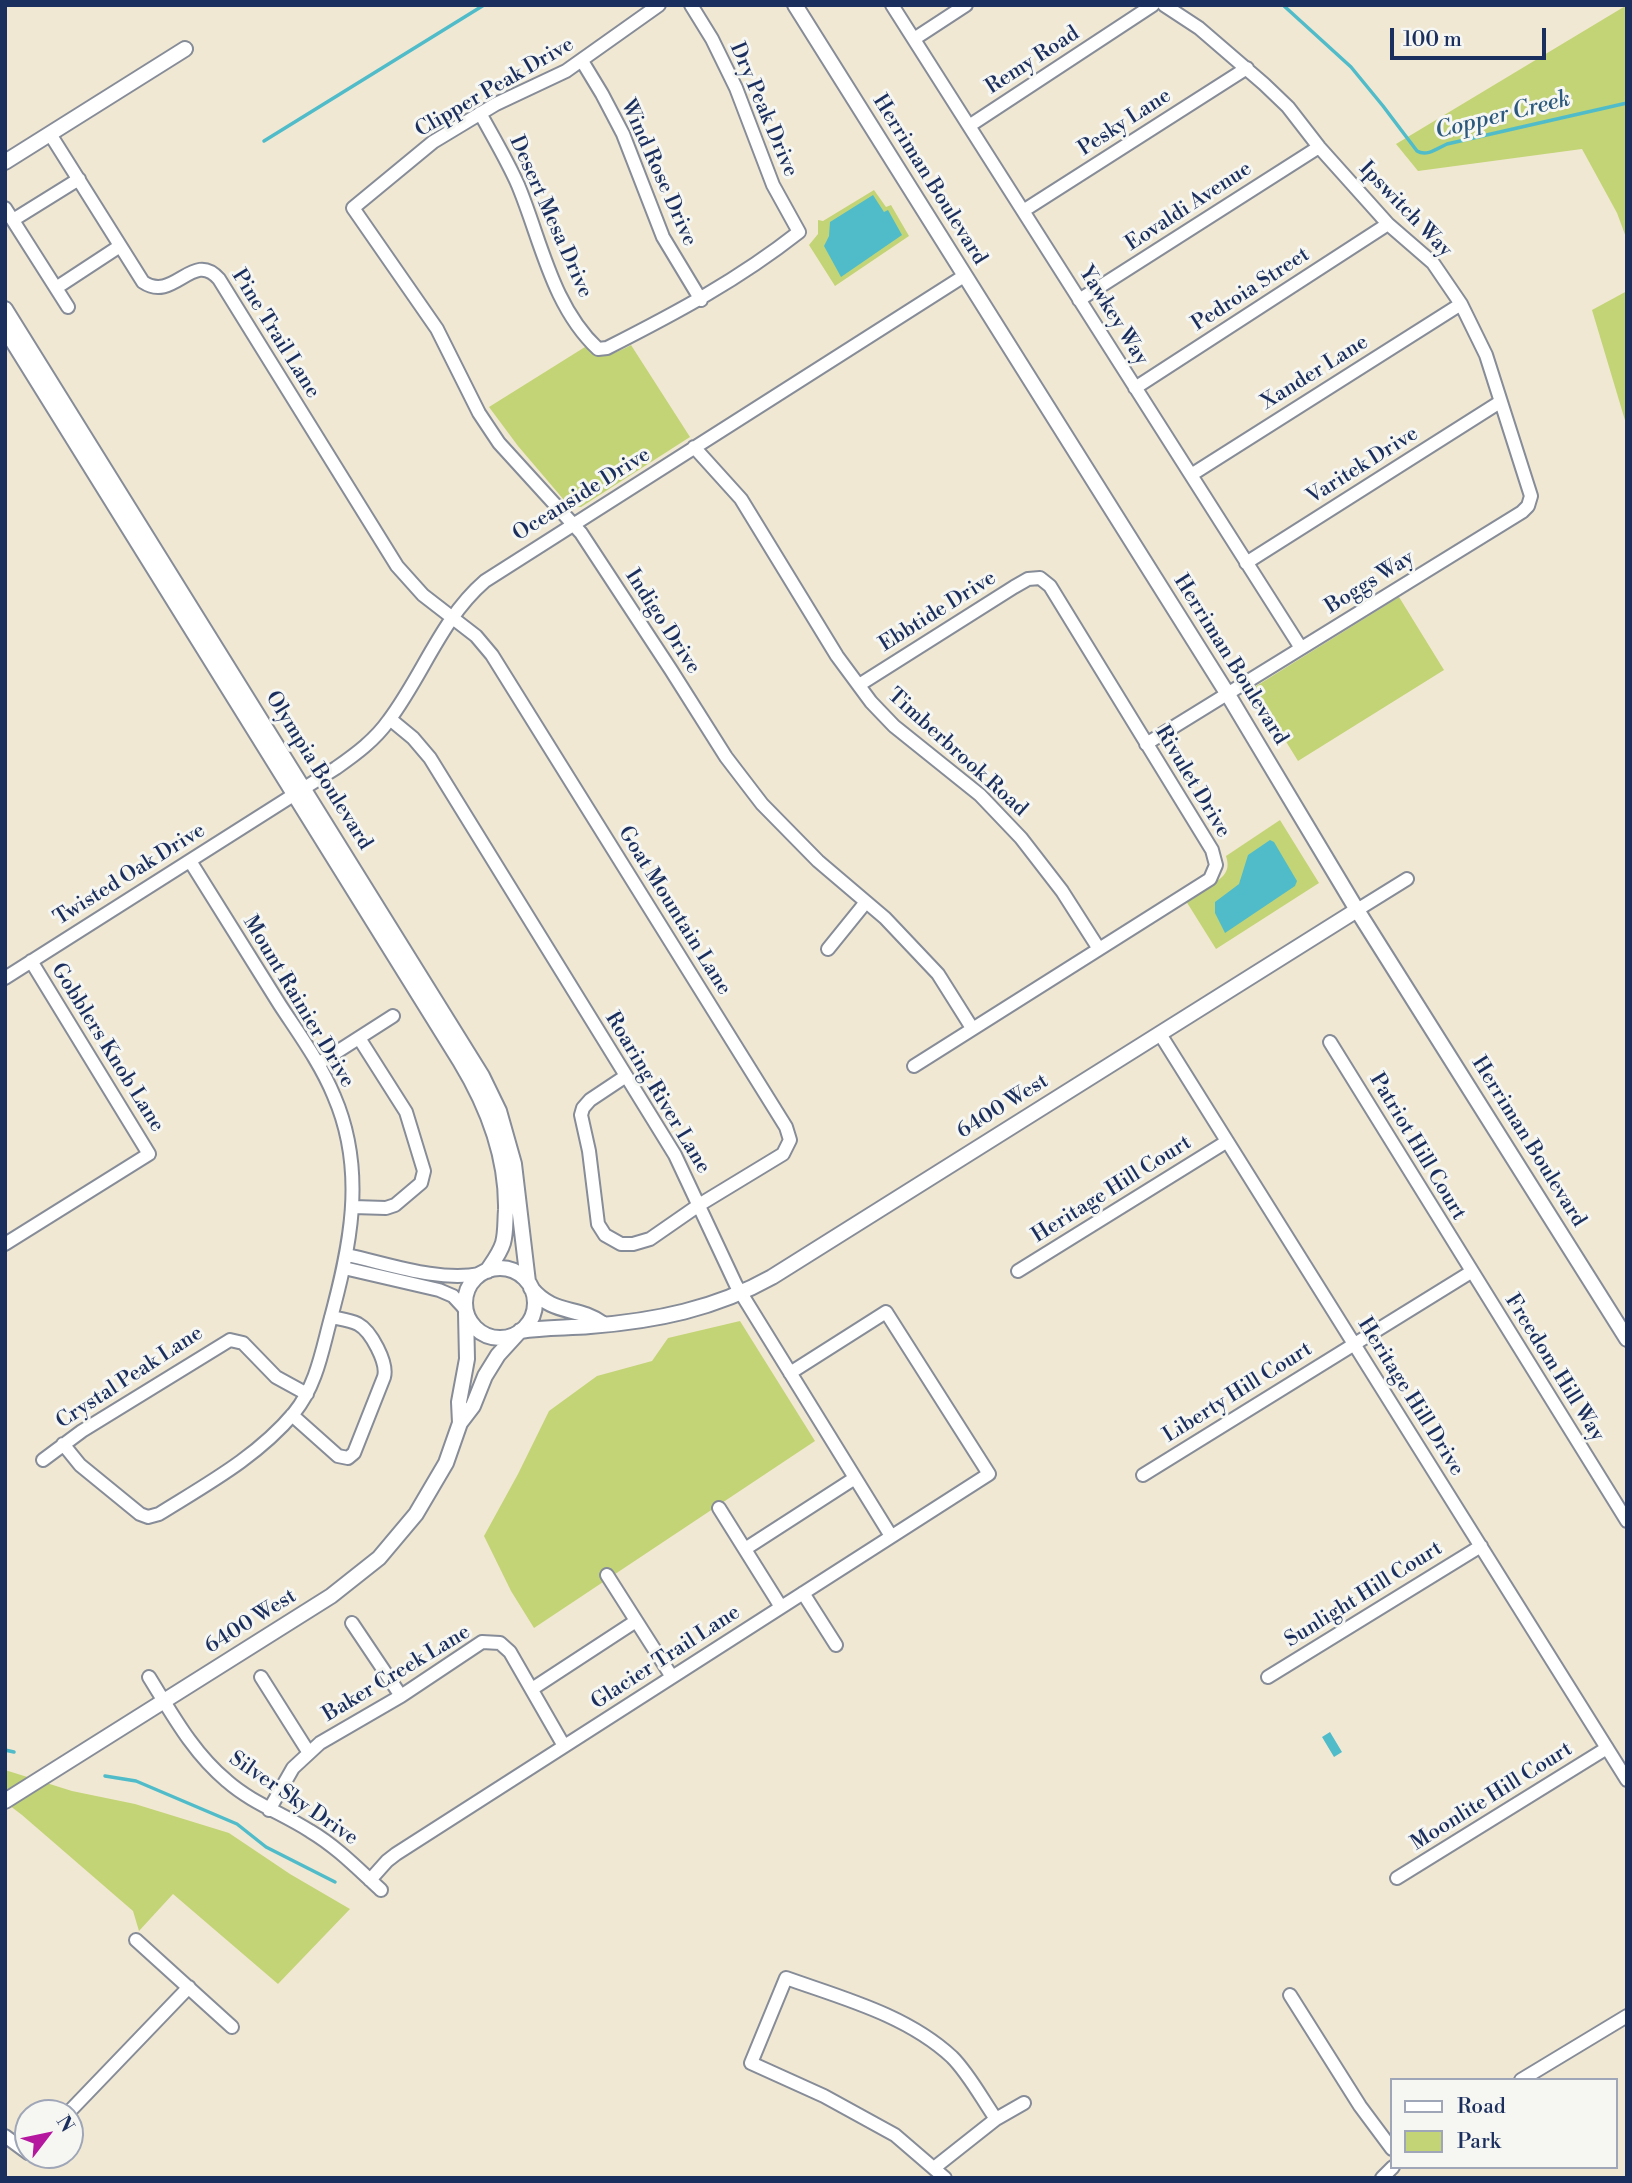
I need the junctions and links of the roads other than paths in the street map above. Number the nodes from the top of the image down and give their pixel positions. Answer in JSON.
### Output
{"nodes":[{"id":1,"x":659,"y":5,"type":"edge"},
{"id":2,"x":691,"y":5,"type":"edge"},
{"id":3,"x":795,"y":5,"type":"edge"},
{"id":4,"x":892,"y":5,"type":"edge"},
{"id":5,"x":966,"y":5,"type":"edge"},
{"id":6,"x":1153,"y":5,"type":"edge"},
{"id":7,"x":1164,"y":5,"type":"edge"},
{"id":8,"x":914,"y":39,"type":"junction"},
{"id":9,"x":185,"y":49,"type":"dead end"},
{"id":10,"x":582,"y":61,"type":"junction"},
{"id":11,"x":1247,"y":68,"type":"junction"},
{"id":12,"x":480,"y":113,"type":"junction"},
{"id":13,"x":969,"y":126,"type":"junction"},
{"id":14,"x":50,"y":134,"type":"junction"},
{"id":15,"x":1318,"y":147,"type":"junction"},
{"id":16,"x":5,"y":162,"type":"edge"},
{"id":17,"x":79,"y":179,"type":"junction"},
{"id":18,"x":5,"y":208,"type":"edge"},
{"id":19,"x":353,"y":208,"type":"joint"},
{"id":20,"x":1023,"y":211,"type":"junction"},
{"id":21,"x":13,"y":220,"type":"junction"},
{"id":22,"x":1388,"y":224,"type":"junction"},
{"id":23,"x":799,"y":232,"type":"joint"},
{"id":24,"x":120,"y":246,"type":"junction"},
{"id":25,"x":964,"y":276,"type":"junction"},
{"id":26,"x":56,"y":288,"type":"junction"},
{"id":27,"x":701,"y":300,"type":"junction"},
{"id":28,"x":1079,"y":300,"type":"junction"},
{"id":29,"x":1461,"y":304,"type":"junction"},
{"id":30,"x":68,"y":306,"type":"dead end"},
{"id":31,"x":5,"y":309,"type":"edge"},
{"id":32,"x":5,"y":329,"type":"edge"},
{"id":33,"x":1135,"y":388,"type":"junction"},
{"id":34,"x":1500,"y":401,"type":"junction"},
{"id":35,"x":694,"y":447,"type":"junction"},
{"id":36,"x":1191,"y":475,"type":"junction"},
{"id":37,"x":1530,"y":501,"type":"joint"},
{"id":38,"x":573,"y":524,"type":"junction"},
{"id":39,"x":1246,"y":563,"type":"junction"},
{"id":40,"x":1040,"y":578,"type":"joint"},
{"id":41,"x":451,"y":617,"type":"junction"},
{"id":42,"x":1301,"y":648,"type":"junction"},
{"id":43,"x":859,"y":685,"type":"junction"},
{"id":44,"x":1227,"y":694,"type":"junction"},
{"id":45,"x":390,"y":719,"type":"junction"},
{"id":46,"x":1146,"y":744,"type":"junction"},
{"id":47,"x":299,"y":791,"type":"junction"},
{"id":48,"x":276,"y":806,"type":"joint"},
{"id":49,"x":190,"y":861,"type":"junction"},
{"id":50,"x":1407,"y":879,"type":"dead end"},
{"id":51,"x":866,"y":902,"type":"junction"},
{"id":52,"x":1357,"y":910,"type":"junction"},
{"id":53,"x":828,"y":949,"type":"dead end"},
{"id":54,"x":1099,"y":949,"type":"junction"},
{"id":55,"x":31,"y":961,"type":"junction"},
{"id":56,"x":5,"y":978,"type":"edge"},
{"id":57,"x":393,"y":1016,"type":"dead end"},
{"id":58,"x":972,"y":1028,"type":"junction"},
{"id":59,"x":1160,"y":1034,"type":"junction"},
{"id":60,"x":359,"y":1038,"type":"junction"},
{"id":61,"x":1330,"y":1042,"type":"dead end"},
{"id":62,"x":318,"y":1064,"type":"junction"},
{"id":63,"x":914,"y":1066,"type":"dead end"},
{"id":64,"x":626,"y":1076,"type":"junction"},
{"id":65,"x":1226,"y":1142,"type":"junction"},
{"id":66,"x":699,"y":1205,"type":"junction"},
{"id":67,"x":353,"y":1207,"type":"junction"},
{"id":68,"x":5,"y":1244,"type":"edge"},
{"id":69,"x":346,"y":1262,"type":"junction"},
{"id":70,"x":1018,"y":1271,"type":"dead end"},
{"id":71,"x":1471,"y":1272,"type":"junction"},
{"id":72,"x":484,"y":1273,"type":"junction"},
{"id":73,"x":529,"y":1284,"type":"junction"},
{"id":74,"x":740,"y":1293,"type":"junction"},
{"id":75,"x":466,"y":1311,"type":"junction"},
{"id":76,"x":331,"y":1317,"type":"junction"},
{"id":77,"x":603,"y":1324,"type":"junction"},
{"id":78,"x":519,"y":1331,"type":"junction"},
{"id":79,"x":1627,"y":1339,"type":"edge"},
{"id":80,"x":1353,"y":1343,"type":"junction"},
{"id":81,"x":790,"y":1373,"type":"junction"},
{"id":82,"x":307,"y":1394,"type":"junction"},
{"id":83,"x":292,"y":1415,"type":"junction"},
{"id":84,"x":460,"y":1423,"type":"junction"},
{"id":85,"x":63,"y":1444,"type":"junction"},
{"id":86,"x":43,"y":1460,"type":"dead end"},
{"id":87,"x":1143,"y":1475,"type":"dead end"},
{"id":88,"x":855,"y":1478,"type":"junction"},
{"id":89,"x":719,"y":1508,"type":"dead end"},
{"id":90,"x":1627,"y":1521,"type":"edge"},
{"id":91,"x":891,"y":1536,"type":"junction"},
{"id":92,"x":1481,"y":1546,"type":"junction"},
{"id":93,"x":745,"y":1549,"type":"junction"},
{"id":94,"x":607,"y":1576,"type":"dead end"},
{"id":95,"x":803,"y":1593,"type":"junction"},
{"id":96,"x":781,"y":1607,"type":"junction"},
{"id":97,"x":636,"y":1621,"type":"junction"},
{"id":98,"x":352,"y":1623,"type":"dead end"},
{"id":99,"x":836,"y":1645,"type":"dead end"},
{"id":100,"x":149,"y":1677,"type":"dead end"},
{"id":101,"x":261,"y":1677,"type":"dead end"},
{"id":102,"x":672,"y":1677,"type":"junction"},
{"id":103,"x":1268,"y":1677,"type":"dead end"},
{"id":104,"x":531,"y":1689,"type":"junction"},
{"id":105,"x":401,"y":1696,"type":"junction"},
{"id":106,"x":164,"y":1702,"type":"junction"},
{"id":107,"x":564,"y":1746,"type":"junction"},
{"id":108,"x":1607,"y":1748,"type":"junction"},
{"id":109,"x":309,"y":1753,"type":"junction"},
{"id":110,"x":1627,"y":1780,"type":"edge"},
{"id":111,"x":5,"y":1801,"type":"edge"},
{"id":112,"x":270,"y":1810,"type":"junction"},
{"id":113,"x":1397,"y":1878,"type":"dead end"},
{"id":114,"x":370,"y":1880,"type":"junction"},
{"id":115,"x":380,"y":1890,"type":"dead end"},
{"id":116,"x":136,"y":1940,"type":"dead end"},
{"id":117,"x":189,"y":1987,"type":"junction"},
{"id":118,"x":1290,"y":1995,"type":"dead end"},
{"id":119,"x":1627,"y":2016,"type":"edge"},
{"id":120,"x":232,"y":2027,"type":"dead end"},
{"id":121,"x":1524,"y":2078,"type":"edge"},
{"id":122,"x":81,"y":2099,"type":"edge"},
{"id":123,"x":1024,"y":2103,"type":"dead end"},
{"id":124,"x":996,"y":2119,"type":"junction"},
{"id":125,"x":1390,"y":2145,"type":"edge"},
{"id":126,"x":934,"y":2168,"type":"junction"},
{"id":127,"x":945,"y":2178,"type":"edge"}],
"edges":[{"from":1,"to":10,"type":"street","name":"Clipper Peak Drive"},
{"from":2,"to":23,"type":"street","name":"Dry Peak Drive"},
{"from":3,"to":25,"type":"street","name":"Herriman Boulevard"},
{"from":4,"to":8,"type":"street","name":"Yawkey Way"},
{"from":5,"to":8,"type":"street"},
{"from":6,"to":13,"type":"street","name":"Remy Road"},
{"from":7,"to":11,"type":"street","name":"Ipswitch Way"},
{"from":8,"to":13,"type":"street","name":"Yawkey Way"},
{"from":9,"to":14,"type":"street"},
{"from":10,"to":12,"type":"street","name":"Clipper Peak Drive"},
{"from":10,"to":27,"type":"street","name":"Wind Rose Drive"},
{"from":11,"to":15,"type":"street","name":"Ipswitch Way"},
{"from":11,"to":20,"type":"street","name":"Pesky Lane"},
{"from":12,"to":19,"type":"street","name":"Clipper Peak Drive"},
{"from":12,"to":27,"type":"street","name":"Desert Mesa Drive"},
{"from":13,"to":20,"type":"street","name":"Yawkey Way"},
{"from":14,"to":16,"type":"street"},
{"from":14,"to":17,"type":"street","name":"Pine Trail Lane"},
{"from":15,"to":22,"type":"street","name":"Ipswitch Way"},
{"from":15,"to":28,"type":"street","name":"Eovaldi Avenue"},
{"from":17,"to":21,"type":"street"},
{"from":17,"to":24,"type":"street","name":"Pine Trail Lane"},
{"from":18,"to":21,"type":"street"},
{"from":19,"to":38,"type":"street","name":"Indigo Drive"},
{"from":20,"to":28,"type":"street","name":"Yawkey Way"},
{"from":21,"to":26,"type":"street"},
{"from":22,"to":29,"type":"street","name":"Ipswitch Way"},
{"from":22,"to":33,"type":"street","name":"Pedroia Street"},
{"from":23,"to":27,"type":"street","name":"Desert Mesa Drive"},
{"from":24,"to":26,"type":"street"},
{"from":24,"to":41,"type":"street","name":"Pine Trail Lane"},
{"from":25,"to":35,"type":"street","name":"Oceanside Drive"},
{"from":25,"to":44,"type":"street","name":"Herriman Boulevard"},
{"from":26,"to":30,"type":"street"},
{"from":28,"to":33,"type":"street","name":"Yawkey Way"},
{"from":29,"to":34,"type":"street","name":"Ipswitch Way"},
{"from":29,"to":36,"type":"street","name":"Xander Lane"},
{"from":31,"to":47,"type":"street","name":"Olympia Boulevard"},
{"from":32,"to":47,"type":"street","name":"Olympia Boulevard"},
{"from":33,"to":36,"type":"street","name":"Yawkey Way"},
{"from":34,"to":37,"type":"street","name":"Ipswitch Way"},
{"from":34,"to":39,"type":"street","name":"Varitek Drive"},
{"from":35,"to":38,"type":"street","name":"Oceanside Drive"},
{"from":35,"to":43,"type":"street","name":"Timberbrook Road"},
{"from":36,"to":39,"type":"street","name":"Yawkey Way"},
{"from":37,"to":42,"type":"street","name":"Boggs Way"},
{"from":38,"to":41,"type":"street","name":"Oceanside Drive"},
{"from":38,"to":51,"type":"street","name":"Indigo Drive"},
{"from":39,"to":42,"type":"street","name":"Yawkey Way"},
{"from":40,"to":43,"type":"street","name":"Ebbtide Drive"},
{"from":40,"to":46,"type":"street","name":"Rivulet Drive"},
{"from":41,"to":45,"type":"street","name":"Oceanside Drive"},
{"from":41,"to":66,"type":"street","name":"Goat Mountain Lane"},
{"from":42,"to":44,"type":"street","name":"Boggs Way"},
{"from":43,"to":54,"type":"street","name":"Timberbrook Road"},
{"from":44,"to":46,"type":"street","name":"Boggs Way"},
{"from":44,"to":52,"type":"street","name":"Herriman Boulevard"},
{"from":45,"to":47,"type":"street","name":"Oceanside Drive"},
{"from":45,"to":64,"type":"street","name":"Roaring River Lane"},
{"from":46,"to":54,"type":"street","name":"Rivulet Drive"},
{"from":47,"to":48,"type":"street","name":"Oceanside Drive"},
{"from":47,"to":72,"type":"street","name":"Olympia Boulevard"},
{"from":47,"to":73,"type":"street","name":"Olympia Boulevard"},
{"from":48,"to":49,"type":"street","name":"Twisted Oak Drive"},
{"from":49,"to":55,"type":"street","name":"Twisted Oak Drive"},
{"from":49,"to":62,"type":"street","name":"Mount Rainier Drive"},
{"from":50,"to":52,"type":"street","name":"6400 West"},
{"from":51,"to":53,"type":"street"},
{"from":51,"to":58,"type":"street","name":"Indigo Drive"},
{"from":52,"to":59,"type":"street","name":"6400 West"},
{"from":52,"to":79,"type":"street","name":"Herriman Boulevard"},
{"from":54,"to":58,"type":"street","name":"Rivulet Drive"},
{"from":55,"to":56,"type":"street","name":"Twisted Oak Drive"},
{"from":55,"to":68,"type":"street","name":"Gobblers Knob Lane"},
{"from":57,"to":60,"type":"street"},
{"from":58,"to":63,"type":"street","name":"Rivulet Drive"},
{"from":59,"to":65,"type":"street","name":"Heritage Hill Drive"},
{"from":59,"to":74,"type":"street","name":"6400 West"},
{"from":60,"to":62,"type":"street"},
{"from":60,"to":67,"type":"street"},
{"from":61,"to":71,"type":"street","name":"Patriot Hill Court"},
{"from":62,"to":67,"type":"street","name":"Mount Rainier Drive"},
{"from":64,"to":66,"type":"street","name":"Roaring River Lane"},
{"from":64,"to":66,"type":"street","name":"Goat Mountain Lane"},
{"from":65,"to":70,"type":"street","name":"Heritage Hill Court"},
{"from":65,"to":80,"type":"street","name":"Heritage Hill Drive"},
{"from":66,"to":74,"type":"street","name":"Roaring River Lane"},
{"from":67,"to":69,"type":"street","name":"Mount Rainier Drive"},
{"from":69,"to":72,"type":"street"},
{"from":69,"to":75,"type":"street"},
{"from":69,"to":76,"type":"street","name":"Mount Rainier Drive"},
{"from":71,"to":80,"type":"street","name":"Liberty Hill Court"},
{"from":71,"to":90,"type":"street","name":"Freedom Hill Way"},
{"from":72,"to":73,"type":"street"},
{"from":72,"to":75,"type":"street"},
{"from":73,"to":77,"type":"street","name":"6400 West"},
{"from":73,"to":78,"type":"street"},
{"from":74,"to":77,"type":"street","name":"6400 West"},
{"from":74,"to":81,"type":"street","name":"Roaring River Lane"},
{"from":75,"to":78,"type":"street"},
{"from":75,"to":84,"type":"street","name":"6400 West"},
{"from":76,"to":82,"type":"street","name":"Mount Rainier Drive"},
{"from":76,"to":83,"type":"street"},
{"from":77,"to":78,"type":"street","name":"6400 West"},
{"from":78,"to":84,"type":"street","name":"6400 West"},
{"from":80,"to":87,"type":"street","name":"Liberty Hill Court"},
{"from":80,"to":92,"type":"street","name":"Heritage Hill Drive"},
{"from":81,"to":88,"type":"street","name":"Roaring River Lane"},
{"from":81,"to":91,"type":"street","name":"Glacier Trail Lane"},
{"from":82,"to":83,"type":"street","name":"Mount Rainier Drive"},
{"from":82,"to":85,"type":"street","name":"Crystal Peak Lane"},
{"from":83,"to":85,"type":"street","name":"Mount Rainier Drive"},
{"from":84,"to":106,"type":"street","name":"6400 West"},
{"from":85,"to":86,"type":"street","name":"Crystal Peak Lane"},
{"from":88,"to":91,"type":"street","name":"Roaring River Lane"},
{"from":88,"to":93,"type":"street"},
{"from":89,"to":93,"type":"street"},
{"from":91,"to":95,"type":"street","name":"Glacier Trail Lane"},
{"from":92,"to":103,"type":"street","name":"Sunlight Hill Court"},
{"from":92,"to":108,"type":"street","name":"Heritage Hill Drive"},
{"from":93,"to":96,"type":"street"},
{"from":94,"to":97,"type":"street"},
{"from":95,"to":96,"type":"street","name":"Glacier Trail Lane"},
{"from":95,"to":99,"type":"street"},
{"from":96,"to":102,"type":"street","name":"Glacier Trail Lane"},
{"from":97,"to":102,"type":"street"},
{"from":97,"to":104,"type":"street"},
{"from":98,"to":105,"type":"street"},
{"from":100,"to":106,"type":"street","name":"Silver Sky Drive"},
{"from":101,"to":109,"type":"street"},
{"from":102,"to":107,"type":"street","name":"Glacier Trail Lane"},
{"from":104,"to":105,"type":"street","name":"Baker Creek Lane"},
{"from":104,"to":107,"type":"street","name":"Baker Creek Lane"},
{"from":105,"to":109,"type":"street","name":"Baker Creek Lane"},
{"from":106,"to":111,"type":"street","name":"6400 West"},
{"from":106,"to":112,"type":"street","name":"Silver Sky Drive"},
{"from":107,"to":114,"type":"street","name":"Glacier Trail Lane"},
{"from":108,"to":110,"type":"street","name":"Heritage Hill Drive"},
{"from":108,"to":113,"type":"street","name":"Moonlite Hill Court"},
{"from":109,"to":112,"type":"street","name":"Baker Creek Lane"},
{"from":112,"to":114,"type":"street","name":"Silver Sky Drive"},
{"from":114,"to":115,"type":"street","name":"Silver Sky Drive"},
{"from":116,"to":117,"type":"street"},
{"from":117,"to":120,"type":"street"},
{"from":117,"to":122,"type":"street"},
{"from":118,"to":125,"type":"street"},
{"from":119,"to":121,"type":"street"},
{"from":123,"to":124,"type":"street"},
{"from":124,"to":126,"type":"street"},
{"from":124,"to":126,"type":"street"},
{"from":126,"to":127,"type":"street"}]}
